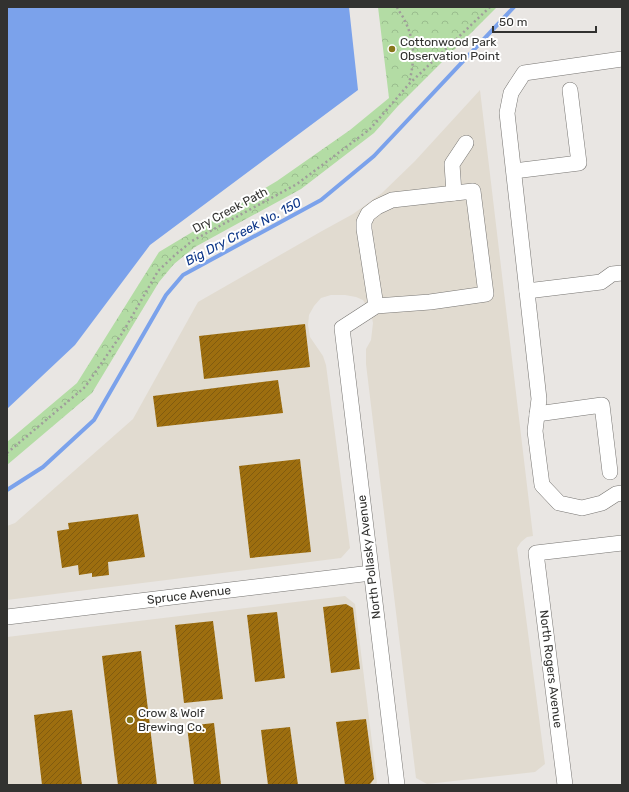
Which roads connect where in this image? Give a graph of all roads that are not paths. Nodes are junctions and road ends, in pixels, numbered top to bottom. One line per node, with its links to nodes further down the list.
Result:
1 (622, 59): 4 (street)
2 (570, 90): 4 (street)
3 (466, 143): 5 (street)
4 (514, 171): 7 (street)
5 (454, 193): 8 (street); 8 (street)
6 (622, 273): 7 (street)
7 (527, 291): 9 (street)
8 (376, 306): 13 (street, North Pollasky Avenue)
9 (537, 414): 10 (street); 11 (street)
10 (610, 472)
11 (622, 493)
12 (622, 542): 16 (street, North Rogers Avenue)
13 (371, 573): 14 (street, Spruce Avenue); 15 (street, North Pollasky Avenue)
14 (7, 617)
15 (397, 785)
16 (565, 785)

